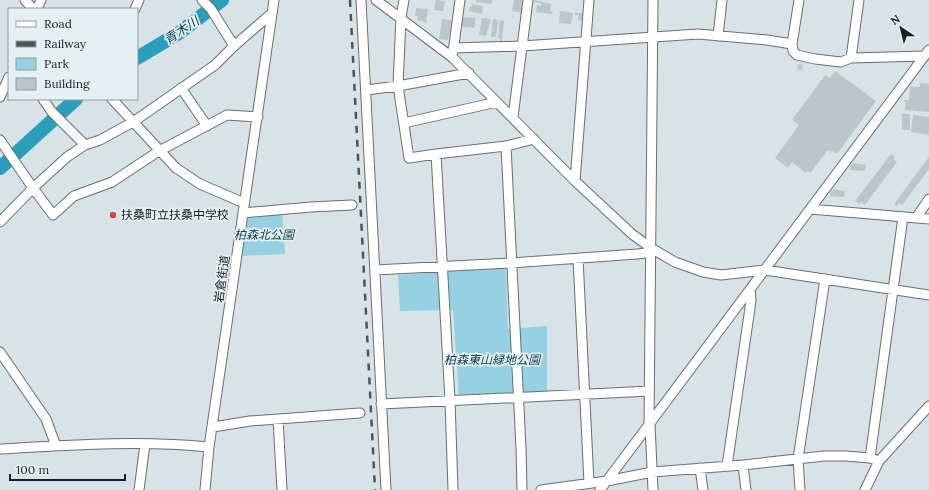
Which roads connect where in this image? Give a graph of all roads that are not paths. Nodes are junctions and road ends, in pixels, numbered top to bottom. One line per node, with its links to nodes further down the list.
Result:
1 (25, 0): 14 (street)
2 (202, 0): 21 (street)
3 (274, 0): 15 (street, 岩倉街道)
4 (361, 0): 31 (street)
5 (376, 0): 16 (street)
6 (404, 0): 16 (street)
7 (460, 0): 23 (street)
8 (528, 0): 22 (street)
9 (589, 0): 19 (street)
10 (653, 0): 18 (street)
11 (722, 0): 17 (street)
12 (799, 0): 20 (street)
13 (858, 0): 26 (street)
14 (32, 8)
15 (272, 13): 21 (street); 36 (street, 岩倉街道)
16 (401, 18): 25 (street); 29 (street)
17 (718, 36): 18 (street); 20 (street)
18 (652, 37): 19 (street); 58 (street)
19 (586, 42): 22 (street); 47 (street)
20 (792, 44): 26 (street)
21 (234, 46): 30 (street)
22 (522, 46): 23 (street); 37 (street)
23 (453, 48): 25 (street)
24 (927, 53): 26 (street); 52 (street)
25 (453, 58): 27 (street)
26 (851, 58)
27 (469, 73): 29 (street); 35 (street)
28 (8, 79): 32 (street)
29 (398, 86): 31 (street); 39 (street)
30 (181, 88): 38 (street); 40 (street)
31 (366, 90): 62 (street)
32 (0, 97)
33 (43, 100): 43 (street)
34 (113, 100): 38 (street)
35 (497, 102): 37 (street); 39 (street)
36 (258, 117): 40 (street); 50 (street, 岩倉街道)
37 (513, 117): 41 (street)
38 (133, 122): 43 (street); 45 (street)
39 (404, 123): 46 (street)
40 (207, 126): 45 (street)
41 (534, 139): 44 (street); 47 (street)
42 (0, 140): 48 (street)
43 (84, 145): 48 (street)
44 (506, 146): 46 (street); 60 (street)
45 (159, 151): 48 (street); 50 (street)
46 (436, 154): 61 (street)
47 (576, 181): 58 (street)
48 (33, 188): 57 (street)
49 (929, 199): 55 (street)
50 (244, 202): 53 (street, 岩倉街道)
51 (352, 205): 53 (street)
52 (810, 209): 54 (street); 63 (street)
53 (243, 213): 78 (street, 岩倉街道)
54 (903, 217): 55 (street); 66 (street)
55 (916, 218): 56 (street)
56 (929, 219)
57 (0, 222)
58 (651, 248): 59 (street); 63 (street); 69 (street)
59 (578, 258): 60 (street); 70 (street)
60 (511, 263): 61 (street); 71 (street)
61 (442, 266): 62 (street); 72 (street)
62 (375, 270): 73 (street)
63 (765, 270): 64 (street); 65 (street)
64 (825, 279): 66 (street); 83 (street)
65 (750, 289): 77 (street); 86 (street)
66 (893, 290): 67 (street); 84 (street)
67 (929, 295)
68 (0, 352): 80 (street)
69 (650, 391): 70 (street); 77 (street)
70 (584, 395): 71 (street); 90 (street)
71 (518, 399): 72 (street); 96 (street)
72 (450, 400): 73 (street); 95 (street)
73 (381, 404): 94 (street)
74 (929, 406): 84 (street)
75 (360, 413): 76 (street)
76 (278, 419): 78 (street); 93 (street)
77 (649, 424): 88 (street); 89 (street)
78 (213, 427): 81 (street, 岩倉街道)
79 (145, 444): 80 (street); 81 (street); 91 (street)
80 (56, 446): 82 (street)
81 (209, 447): 92 (street, 岩倉街道)
82 (0, 449)
83 (798, 459): 84 (street); 85 (street); 102 (street)
84 (874, 459): 103 (street)
85 (743, 465): 86 (street); 101 (street)
86 (727, 466): 87 (street)
87 (700, 468): 88 (street); 100 (street)
88 (652, 472): 89 (street); 99 (street)
89 (607, 480): 90 (street); 98 (street)
90 (589, 483): 97 (street)
91 (139, 490)
92 (205, 490)
93 (282, 490)
94 (386, 490)
95 (454, 490)
96 (522, 490)
97 (541, 490)
98 (600, 490)
99 (653, 490)
100 (702, 490)
101 (746, 490)
102 (800, 490)
103 (865, 490)

